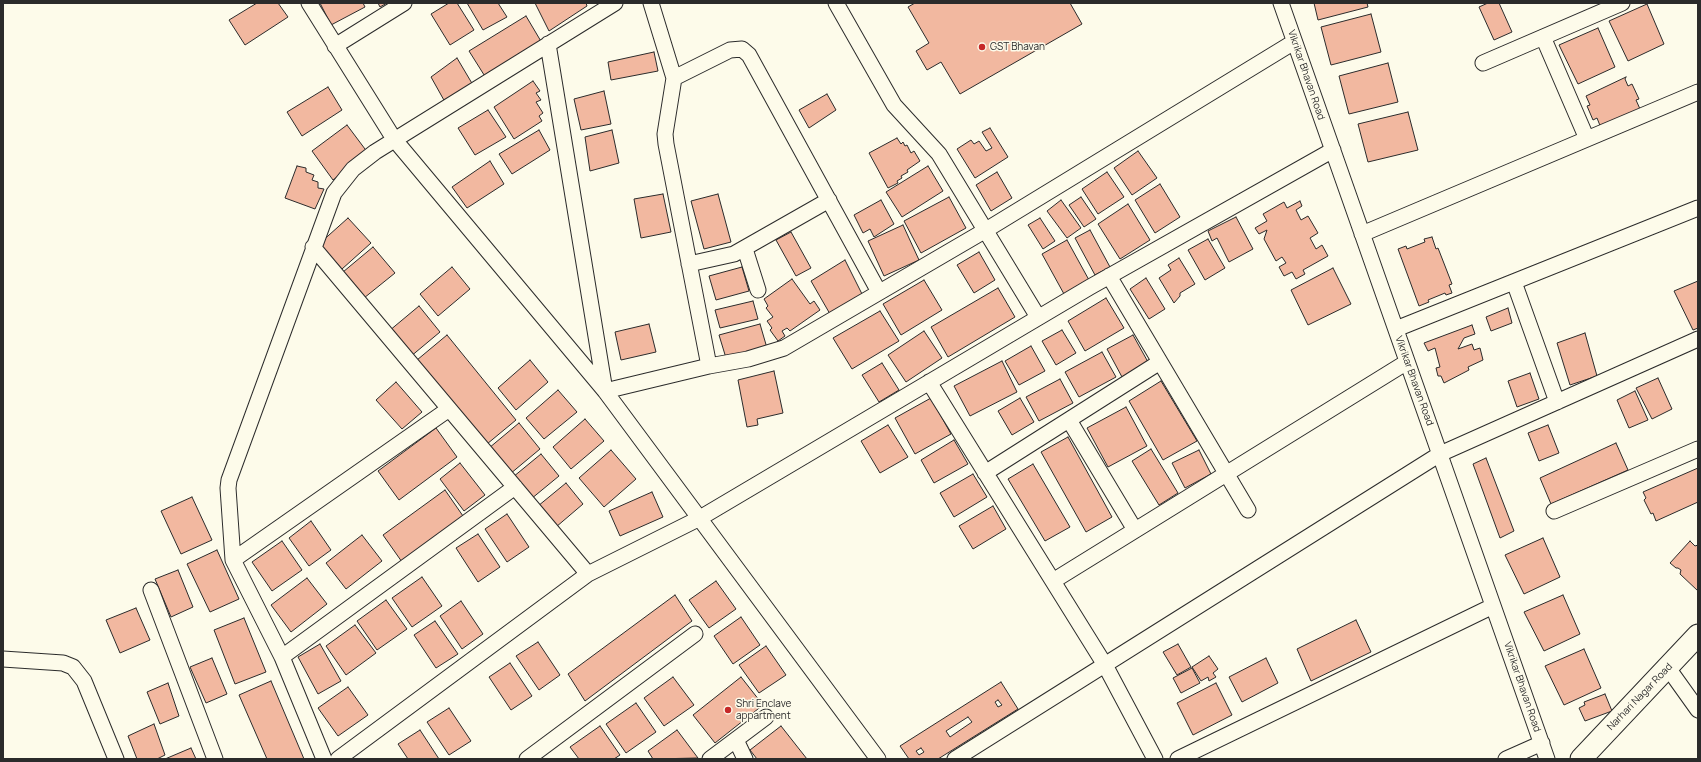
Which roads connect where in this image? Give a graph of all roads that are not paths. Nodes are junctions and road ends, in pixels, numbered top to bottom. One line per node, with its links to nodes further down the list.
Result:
1 (309, 3): 11 (street)
2 (404, 3): 11 (street)
3 (615, 3): 10 (street)
4 (650, 3): 13 (street)
5 (836, 3): 20 (street)
6 (1281, 3): 9 (street, Vikrikar Bhavan Road)
7 (1622, 3): 8 (street)
8 (1543, 37): 12 (street); 16 (street)
9 (1294, 42): 17 (street, Vikrikar Bhavan Road); 20 (street)
10 (548, 44): 15 (street); 36 (street)
11 (335, 46): 15 (street)
12 (1483, 63)
13 (674, 78): 18 (street); 24 (street)
14 (1698, 92): 16 (street)
15 (394, 139): 22 (street); 36 (street)
16 (1587, 139): 21 (street)
17 (1333, 150): 21 (street, Vikrikar Bhavan Road); 25 (street)
18 (829, 200): 23 (street); 28 (street)
19 (1698, 208): 26 (street)
20 (986, 230): 28 (street); 29 (street)
21 (1362, 234): 30 (street, Vikrikar Bhavan Road)
22 (313, 247): 38 (street); 49 (street)
23 (745, 249): 24 (street); 27 (street)
24 (689, 264): 34 (street)
25 (1109, 276): 29 (street); 32 (street)
26 (1514, 282): 30 (street); 37 (street)
27 (758, 290)
28 (879, 292): 34 (street)
29 (1038, 317): 35 (street)
30 (1396, 329): 33 (street, Vikrikar Bhavan Road)
31 (1698, 339): 37 (street)
32 (1160, 362): 39 (street); 43 (street)
33 (1408, 362): 41 (street, Vikrikar Bhavan Road); 43 (street)
34 (709, 366): 36 (street)
35 (929, 382): 42 (street); 47 (street)
36 (605, 391): 47 (street)
37 (1557, 402): 41 (street)
38 (449, 409): 44 (street); 49 (street)
39 (1069, 420): 42 (street); 48 (street)
40 (1698, 449): 46 (street)
41 (1440, 454): 53 (street, Vikrikar Bhavan Road); 58 (street)
42 (985, 473): 51 (street)
43 (1226, 473): 45 (street); 48 (street)
44 (515, 487): 50 (street); 56 (street)
45 (1248, 510)
46 (1554, 511)
47 (700, 518): 50 (street); 71 (street)
48 (1135, 530): 51 (street)
49 (233, 560): 56 (street)
50 (588, 574): 67 (street)
51 (1053, 581): 58 (street)
52 (151, 590): 65 (street)
53 (1493, 606): 63 (street, Vikrikar Bhavan Road); 74 (street)
54 (695, 634): 68 (street)
55 (1698, 635): 59 (street, Narhari Nagar Road)
56 (282, 657): 66 (street)
57 (3, 659): 64 (street)
58 (1105, 665): 72 (street); 73 (street)
59 (1668, 668): 60 (street); 77 (street, Narhari Nagar Road)
60 (1698, 710)
61 (766, 717): 62 (street)
62 (736, 740): 69 (street); 70 (street)
63 (1542, 743): 75 (street); 76 (street, Vikrikar Bhavan Road)
64 (116, 759)
65 (216, 759)
66 (324, 759)
67 (338, 759)
68 (527, 759)
69 (710, 759)
70 (745, 759)
71 (878, 759)
72 (955, 759)
73 (1156, 759)
74 (1178, 759)
75 (1506, 759)
76 (1547, 759)
77 (1581, 759)

